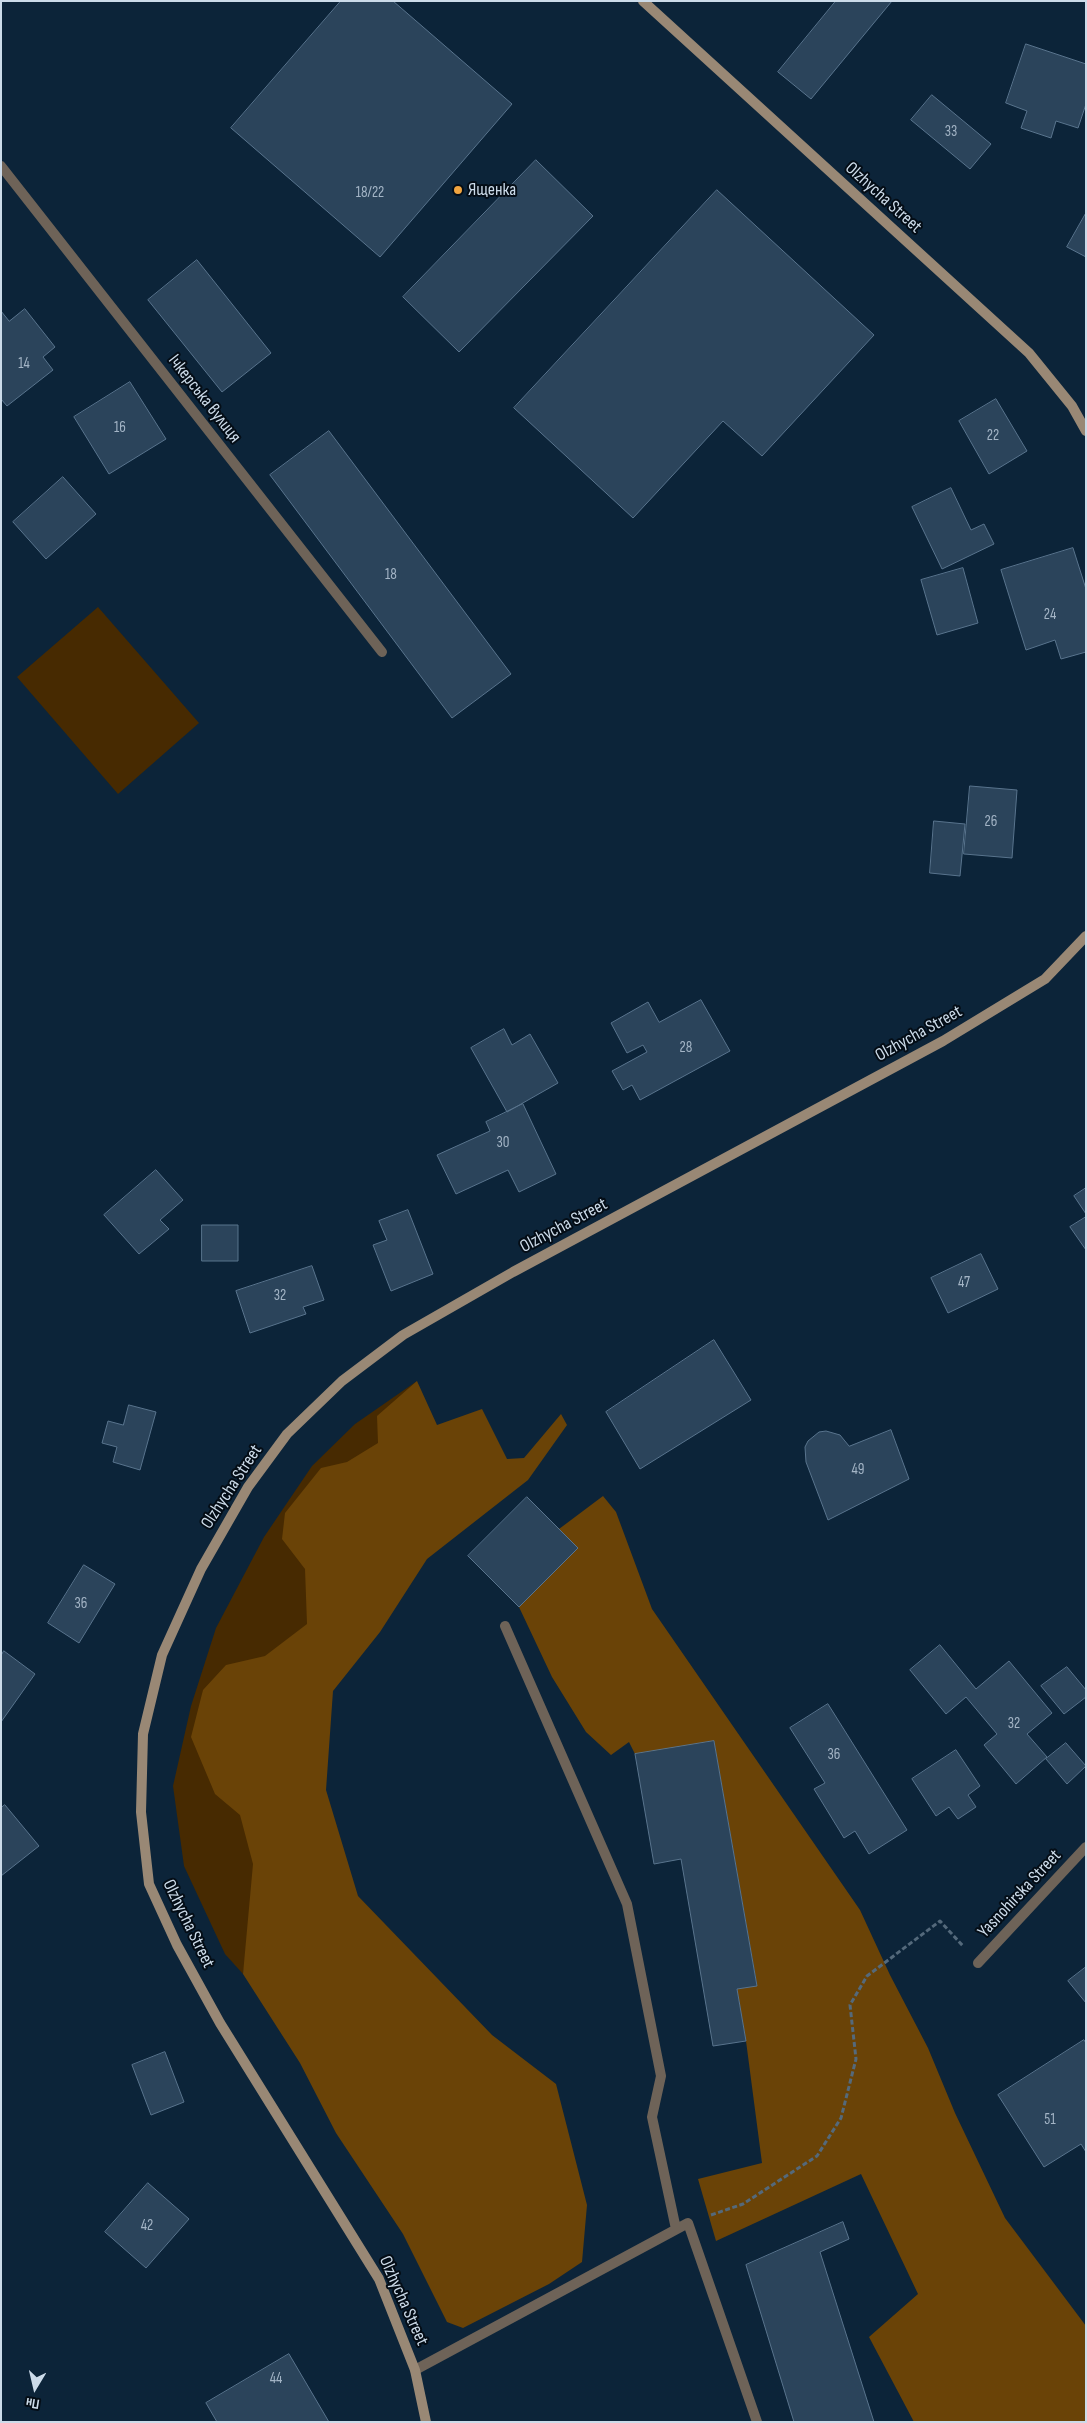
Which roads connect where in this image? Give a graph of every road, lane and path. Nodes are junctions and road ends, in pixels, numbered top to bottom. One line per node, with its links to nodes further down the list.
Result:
1 (643, 1): 3 (main road, Olzhycha Street)
2 (1, 166): 4 (street, Ічкерська вулиця)
3 (1086, 431)
4 (382, 652)
5 (1086, 936): 11 (main road, Olzhycha Street)
6 (505, 1626): 10 (street)
7 (1086, 1847): 8 (street, Yasnohirska Street)
8 (978, 1963): 9 (path)
9 (688, 2222): 10 (street); 13 (street)
10 (676, 2229): 11 (street)
11 (415, 2370): 12 (main road, Olzhycha Street)
12 (426, 2422)
13 (757, 2422)

